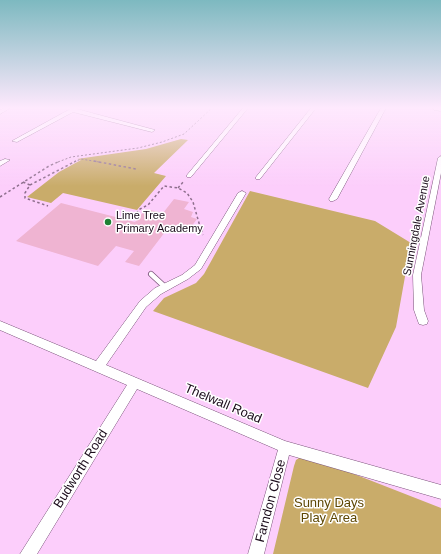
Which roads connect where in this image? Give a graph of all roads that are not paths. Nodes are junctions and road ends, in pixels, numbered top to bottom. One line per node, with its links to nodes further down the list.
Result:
1 (28, 134): 5 (street)
2 (224, 134): 9 (street)
3 (293, 134): 10 (street)
4 (370, 134): 13 (street)
5 (15, 141)
6 (441, 158): 12 (street, Sunningdale Avenue)
7 (6, 160): 8 (street)
8 (0, 164)
9 (189, 176)
10 (258, 178)
11 (242, 193): 15 (street)
12 (437, 196): 16 (street, Sunningdale Avenue)
13 (334, 199)
14 (151, 274): 15 (lane)
15 (165, 287): 18 (street)
16 (423, 321)
17 (0, 325): 18 (street, Thelwall Road)
18 (98, 368): 19 (street, Thelwall Road)
19 (134, 383): 20 (street, Thelwall Road); 22 (street, Budworth Road)
20 (285, 447): 21 (street, Thelwall Road); 23 (street, Farndon Close)
21 (441, 492)
22 (28, 554)
23 (256, 554)

